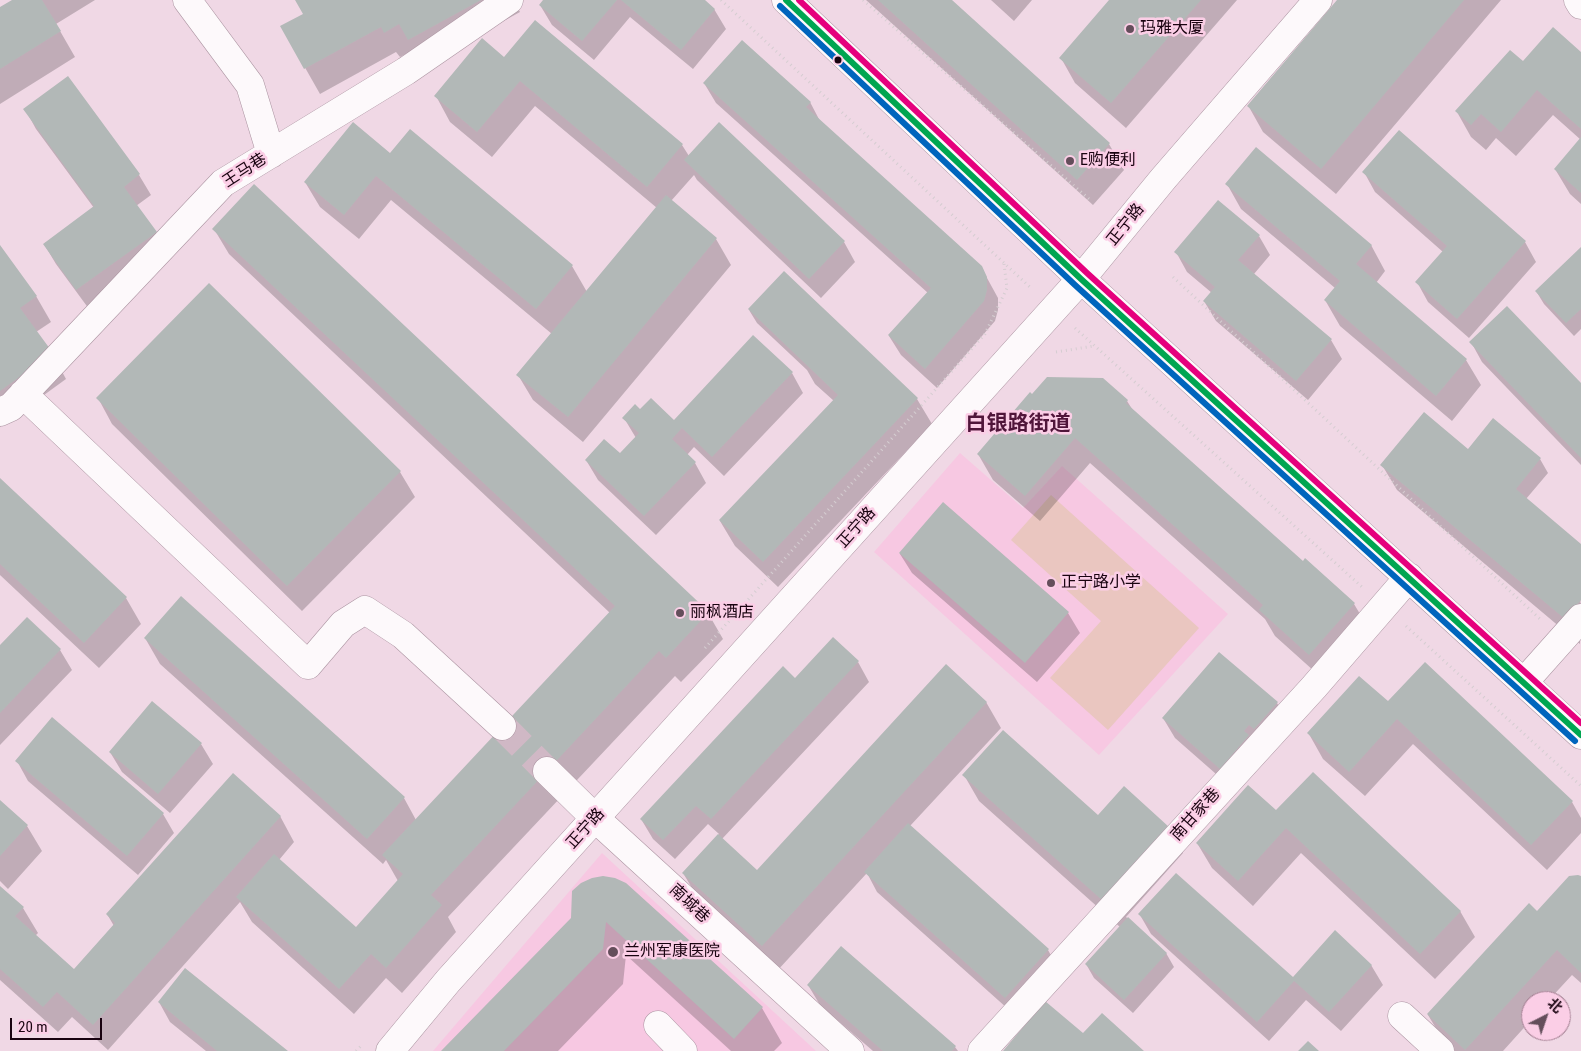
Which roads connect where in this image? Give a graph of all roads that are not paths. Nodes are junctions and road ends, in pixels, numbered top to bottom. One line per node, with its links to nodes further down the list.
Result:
1 (188, 0): 7 (street)
2 (509, 0): 7 (street, 王马巷)
3 (786, 0): 8 (street)
4 (1318, 0): 8 (street, 正宁路)
5 (1578, 0): 6 (street)
6 (1581, 5)
7 (271, 154): 9 (street, 王马巷)
8 (1081, 279): 11 (street); 17 (street, 正宁路)
9 (23, 394): 10 (street, 王马巷); 14 (street)
10 (0, 412)
11 (1409, 577): 13 (street); 23 (street, 南甘家巷)
12 (1581, 618): 13 (street)
13 (1524, 682): 15 (street)
14 (502, 726)
15 (1581, 735)
16 (548, 771): 17 (street, 南城巷)
17 (595, 818): 20 (street, 正宁路); 22 (street, 南城巷)
18 (1402, 1016): 24 (street)
19 (658, 1025): 21 (street)
20 (390, 1051)
21 (684, 1051)
22 (850, 1051)
23 (982, 1051)
24 (1440, 1051)

